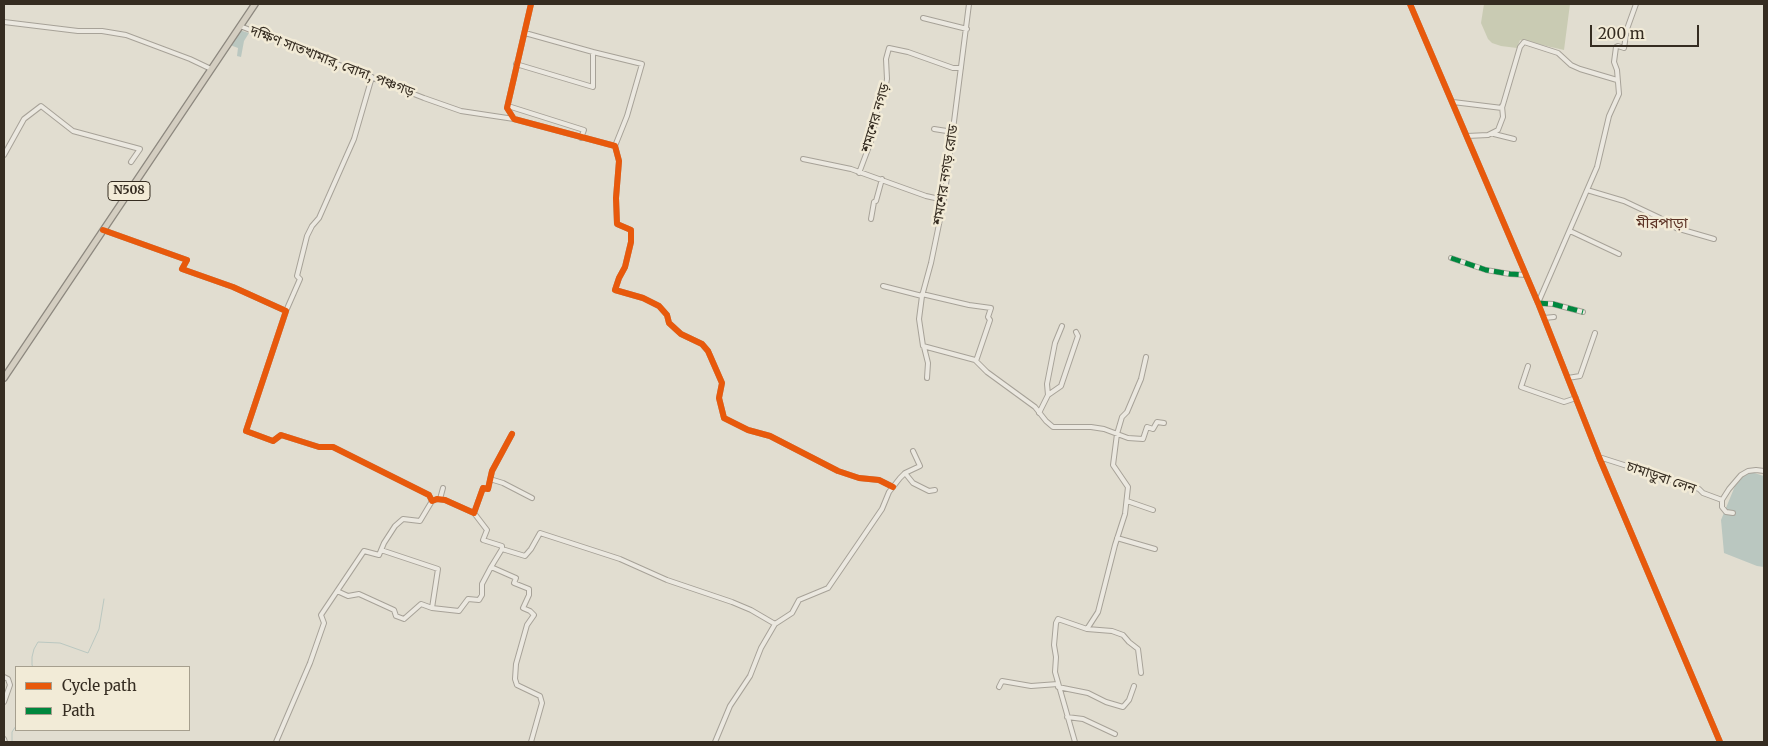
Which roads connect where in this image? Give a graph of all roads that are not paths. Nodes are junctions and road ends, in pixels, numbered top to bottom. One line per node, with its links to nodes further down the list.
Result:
1 (255, 4): 8 (highway, N508)
2 (531, 4): 10 (street)
3 (969, 4): 9 (street, শমশের নগড় রোড)
4 (1410, 4): 17 (street)
5 (1636, 4): 16 (street)
6 (923, 18): 9 (street)
7 (4, 22): 14 (street)
8 (240, 26): 14 (highway, N508); 15 (street, দক্ষিণ সাতখামার, বোদা, পঞ্চগড়)
9 (966, 29): 13 (street, শমশের নগড় রোড)
10 (524, 33): 11 (street); 12 (street)
11 (593, 52): 12 (street); 27 (street)
12 (516, 64): 18 (street)
13 (961, 68): 22 (street, শমশের নগড় রোড); 31 (street, শমশের নগড়)
14 (211, 69): 36 (highway, N508)
15 (372, 77): 20 (street, দক্ষিণ সাতখামার, বোদা, পঞ্চগড়); 45 (street)
16 (1617, 80): 19 (street); 33 (street)
17 (1452, 102): 19 (street); 24 (street)
18 (508, 106): 20 (street); 25 (street)
19 (1502, 106): 23 (street)
20 (514, 119): 25 (street)
21 (934, 129): 22 (street)
22 (953, 132): 34 (street, শমশের নগড় রোড)
23 (1494, 134): 24 (street); 26 (street)
24 (1467, 136): 41 (street)
25 (581, 138): 27 (street)
26 (1514, 139)
27 (615, 146): 70 (street)
28 (4, 155): 30 (street)
29 (803, 159): 31 (street)
30 (132, 162)
31 (859, 173): 32 (street)
32 (882, 179): 34 (street); 35 (street)
33 (1587, 190): 37 (street); 38 (street)
34 (944, 200): 43 (street, শমশের নগড় রোড)
35 (871, 219)
36 (103, 230): 45 (street); 56 (highway, N508)
37 (1570, 231): 39 (street); 44 (street)
38 (1714, 239)
39 (1619, 254)
40 (1451, 258): 41 (street)
41 (1526, 275): 44 (street)
42 (883, 286): 43 (street)
43 (922, 295): 52 (street, শমশের নগড় রোড); 54 (street)
44 (1538, 303): 46 (street); 48 (street)
45 (286, 311): 76 (street)
46 (1583, 312)
47 (1554, 317): 48 (street)
48 (1544, 318): 58 (street)
49 (1062, 326): 59 (street)
50 (1076, 332): 59 (street)
51 (1595, 333): 58 (street)
52 (923, 346): 54 (street); 57 (street, শমশের নগড় রোড)
53 (1146, 357): 64 (street)
54 (976, 361): 61 (street)
55 (1528, 366): 60 (street)
56 (4, 378)
57 (927, 378)
58 (1568, 378): 60 (street)
59 (1048, 395): 61 (street)
60 (1576, 398): 66 (street)
61 (1039, 413): 64 (street)
62 (1164, 423): 64 (street)
63 (512, 434): 69 (street)
64 (1117, 434): 77 (street)
65 (913, 451): 68 (street)
66 (1599, 457): 75 (street, চামাডুবা লেন); 104 (street)
67 (1764, 471): 75 (street)
68 (905, 473): 70 (street); 72 (street)
69 (490, 479): 73 (street); 79 (street)
70 (893, 486): 88 (street)
71 (443, 488): 74 (street)
72 (935, 490)
73 (532, 498)
74 (440, 499): 76 (street); 79 (street)
75 (1722, 500): 80 (street, চামাডুবা লেন)
76 (432, 501): 84 (street)
77 (1126, 501): 78 (street); 81 (street)
78 (1153, 510)
79 (474, 513): 82 (street)
80 (1733, 513)
81 (1118, 538): 83 (street); 89 (street)
82 (502, 549): 85 (street); 88 (street)
83 (1155, 549)
84 (381, 550): 86 (street); 87 (street)
85 (491, 568): 87 (street); 101 (street)
86 (337, 592): 87 (street); 100 (street)
87 (432, 608)
88 (775, 624): 102 (street)
89 (1087, 628): 90 (street); 92 (street)
90 (1141, 672)
91 (4, 677): 95 (street)
92 (1058, 686): 93 (street); 94 (street); 96 (street)
93 (1134, 686)
94 (999, 687)
95 (4, 702)
96 (1067, 717): 97 (street); 103 (street)
97 (1115, 734)
98 (4, 739): 99 (street)
99 (5, 742)
100 (276, 742)
101 (531, 742)
102 (715, 742)
103 (1075, 742)
104 (1720, 742)

